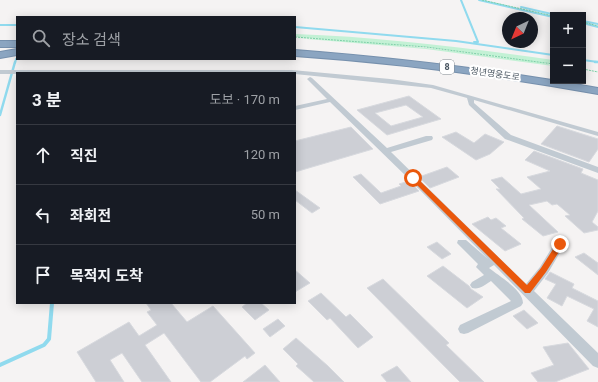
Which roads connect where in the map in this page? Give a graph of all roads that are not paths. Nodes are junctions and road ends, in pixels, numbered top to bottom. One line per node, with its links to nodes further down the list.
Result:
1 (0, 44): 2 (highway)
2 (16, 44)
3 (296, 46): 12 (highway, 청년영웅도로 / 8)
4 (0, 49): 5 (highway)
5 (16, 50)
6 (16, 50): 8 (highway)
7 (296, 53): 16 (highway, 청년영웅도로 / 8)
8 (0, 55)
9 (0, 72): 10 (street)
10 (16, 72)
11 (296, 73): 17 (street)
12 (550, 74)
13 (310, 79): 18 (street)
14 (586, 80): 15 (highway)
15 (598, 82)
16 (598, 91)
17 (470, 98): 20 (street); 23 (street)
18 (332, 100): 19 (street); 22 (street)
19 (296, 108)
20 (598, 134)
21 (429, 138): 22 (street)
22 (386, 151): 26 (street)
23 (598, 170)
24 (462, 243): 26 (street)
25 (560, 244): 29 (street)
26 (491, 262): 27 (street); 29 (street)
27 (491, 276): 28 (street); 30 (street)
28 (476, 285)
29 (527, 291): 31 (street)
30 (464, 329)
31 (598, 362)

